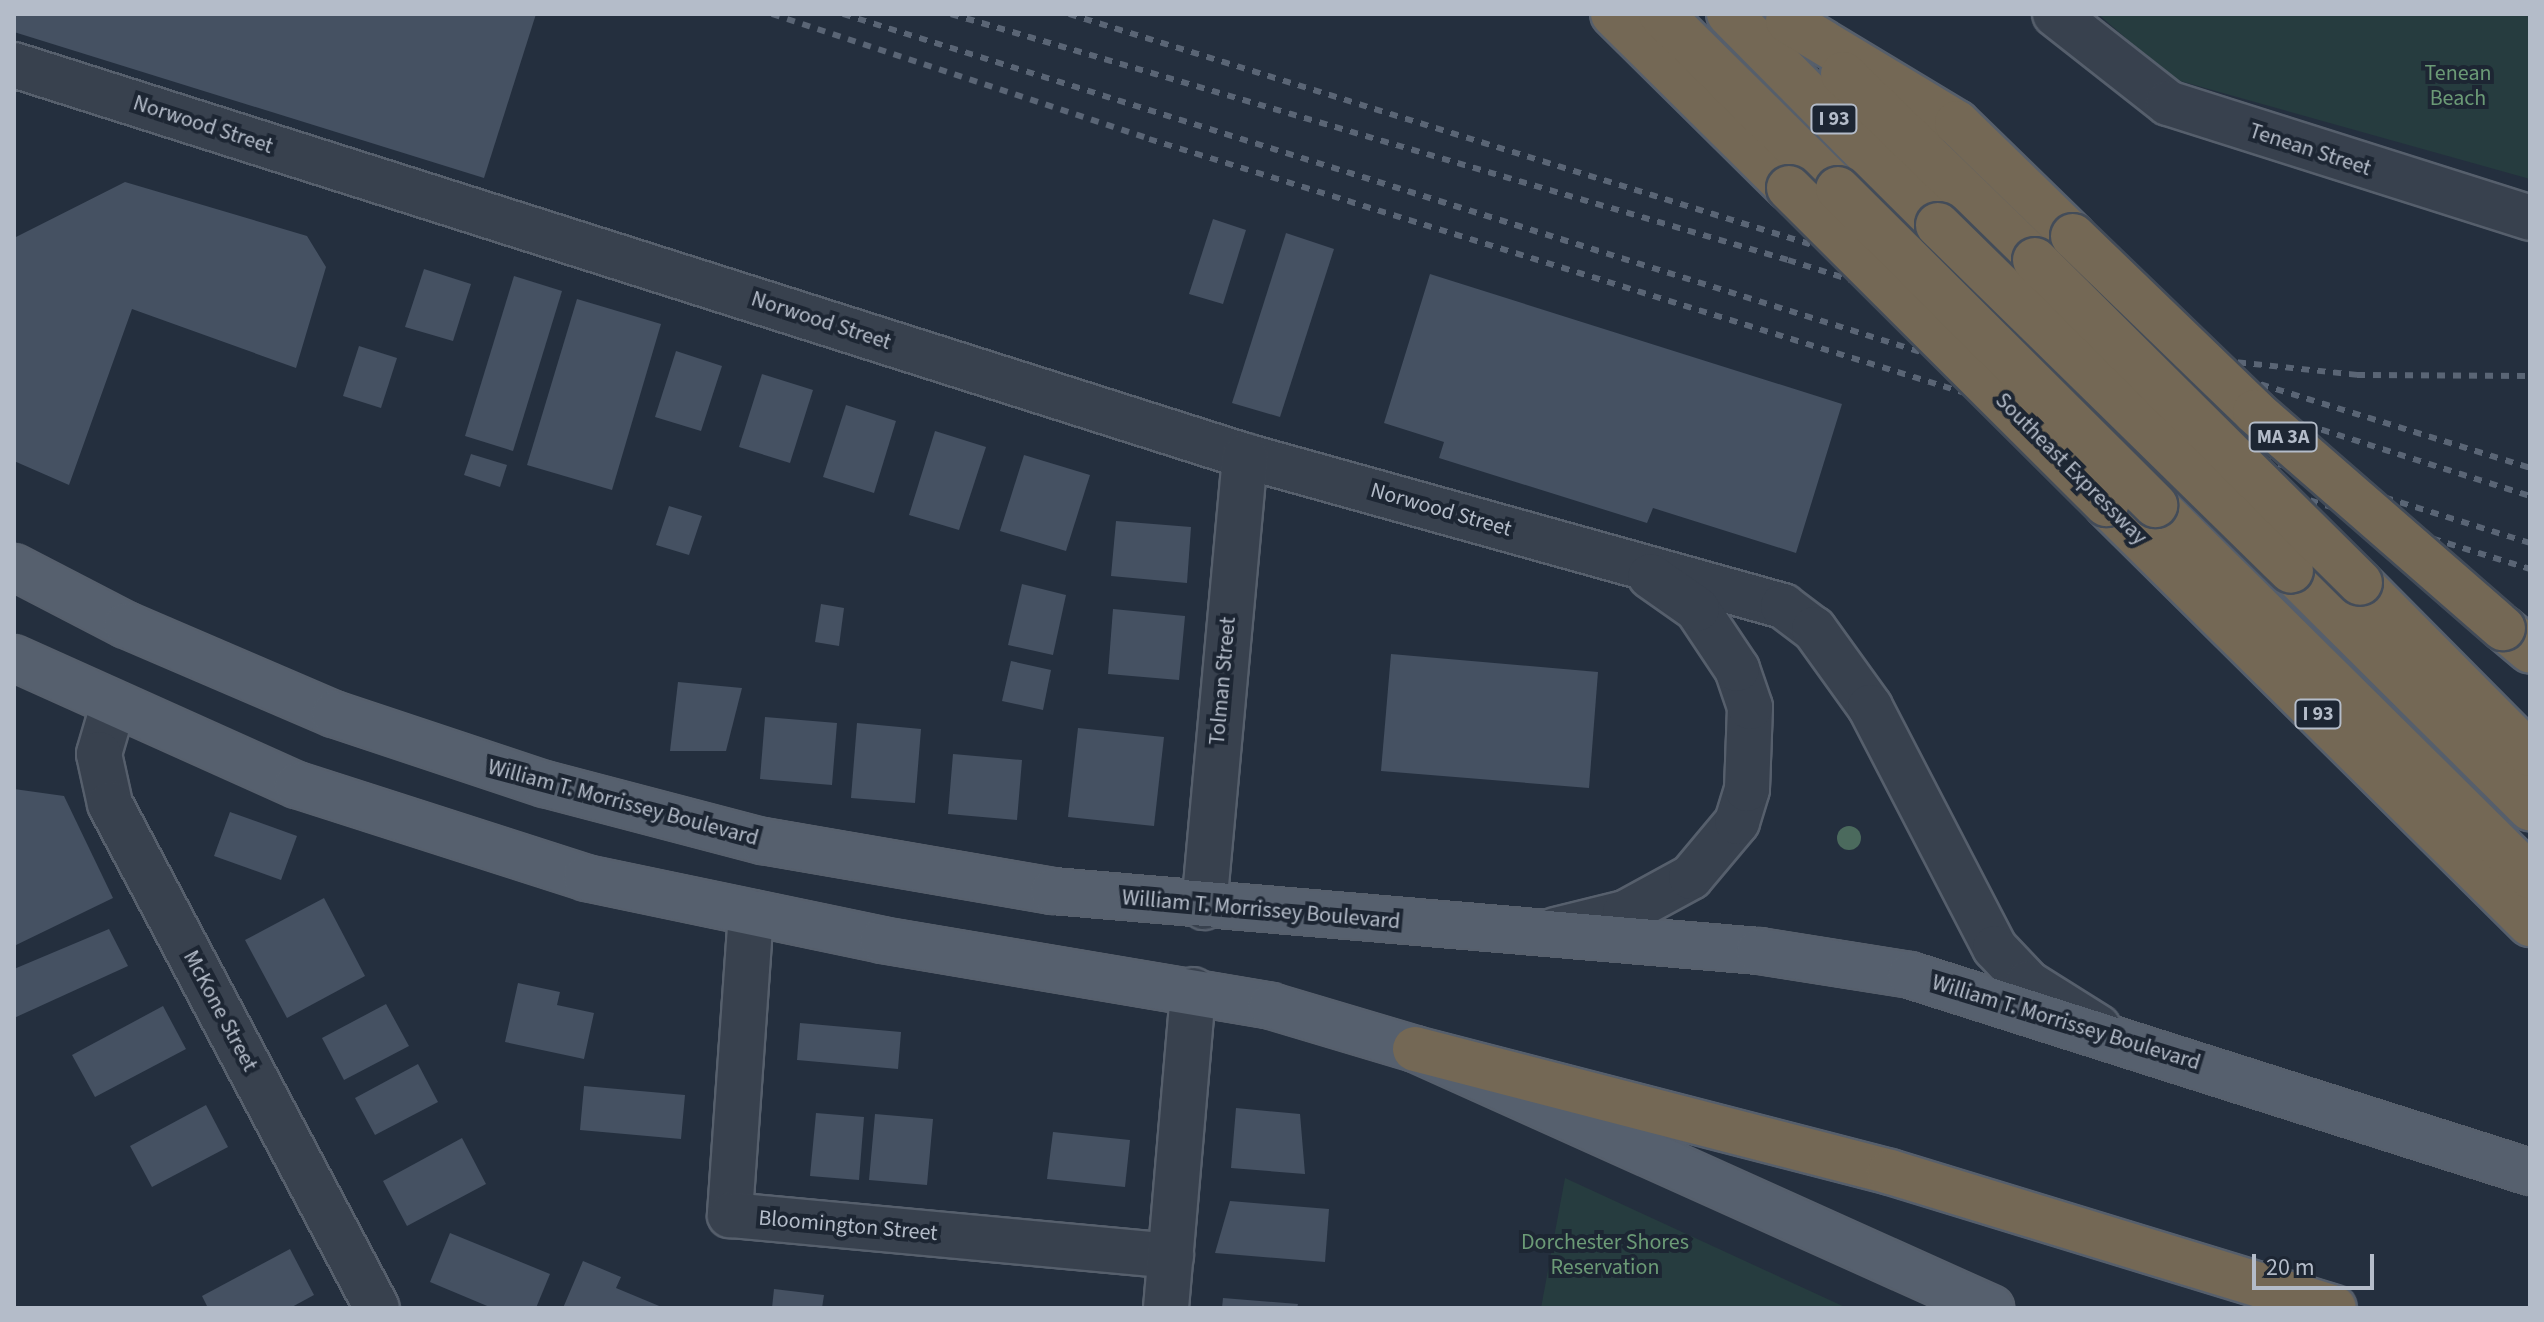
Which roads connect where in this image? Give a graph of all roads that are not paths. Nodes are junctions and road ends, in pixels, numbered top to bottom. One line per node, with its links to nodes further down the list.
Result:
1 (1613, 14): 19 (highway, Southeast Expressway / I 93, bridge)
2 (1661, 14): 16 (highway, I 93, bridge)
3 (1729, 14): 15 (highway, I 93, bridge)
4 (2055, 14): 7 (street, Tenean Street)
5 (1784, 17): 11 (highway, MA 3A, bridge); 14 (highway, I 93, bridge)
6 (14, 65): 8 (street, Norwood Street)
7 (2530, 218)
8 (1245, 456): 9 (street, Norwood Street); 17 (street, Tolman Street)
9 (1632, 563): 20 (street, Norwood Street); 22 (street, Norwood Street)
10 (14, 567): 17 (main road, William T. Morrissey Boulevard)
11 (2516, 640)
12 (14, 658): 13 (main road)
13 (113, 706): 18 (main road); 26 (street, McKone Street)
14 (2530, 754)
15 (2530, 808)
16 (2530, 876)
17 (1204, 907): 20 (main road, William T. Morrissey Boulevard)
18 (751, 913): 21 (main road); 25 (street, Bloomington Street)
19 (2530, 924)
20 (1540, 933): 22 (main road, William T. Morrissey Boulevard)
21 (1193, 990): 23 (main road); 25 (street)
22 (2110, 1035): 24 (main road, William T. Morrissey Boulevard)
23 (1415, 1049): 28 (main road); 29 (highway)
24 (2530, 1172)
25 (1171, 1256): 27 (street)
26 (377, 1308)
27 (1166, 1308)
28 (1991, 1308)
29 (2334, 1308)

